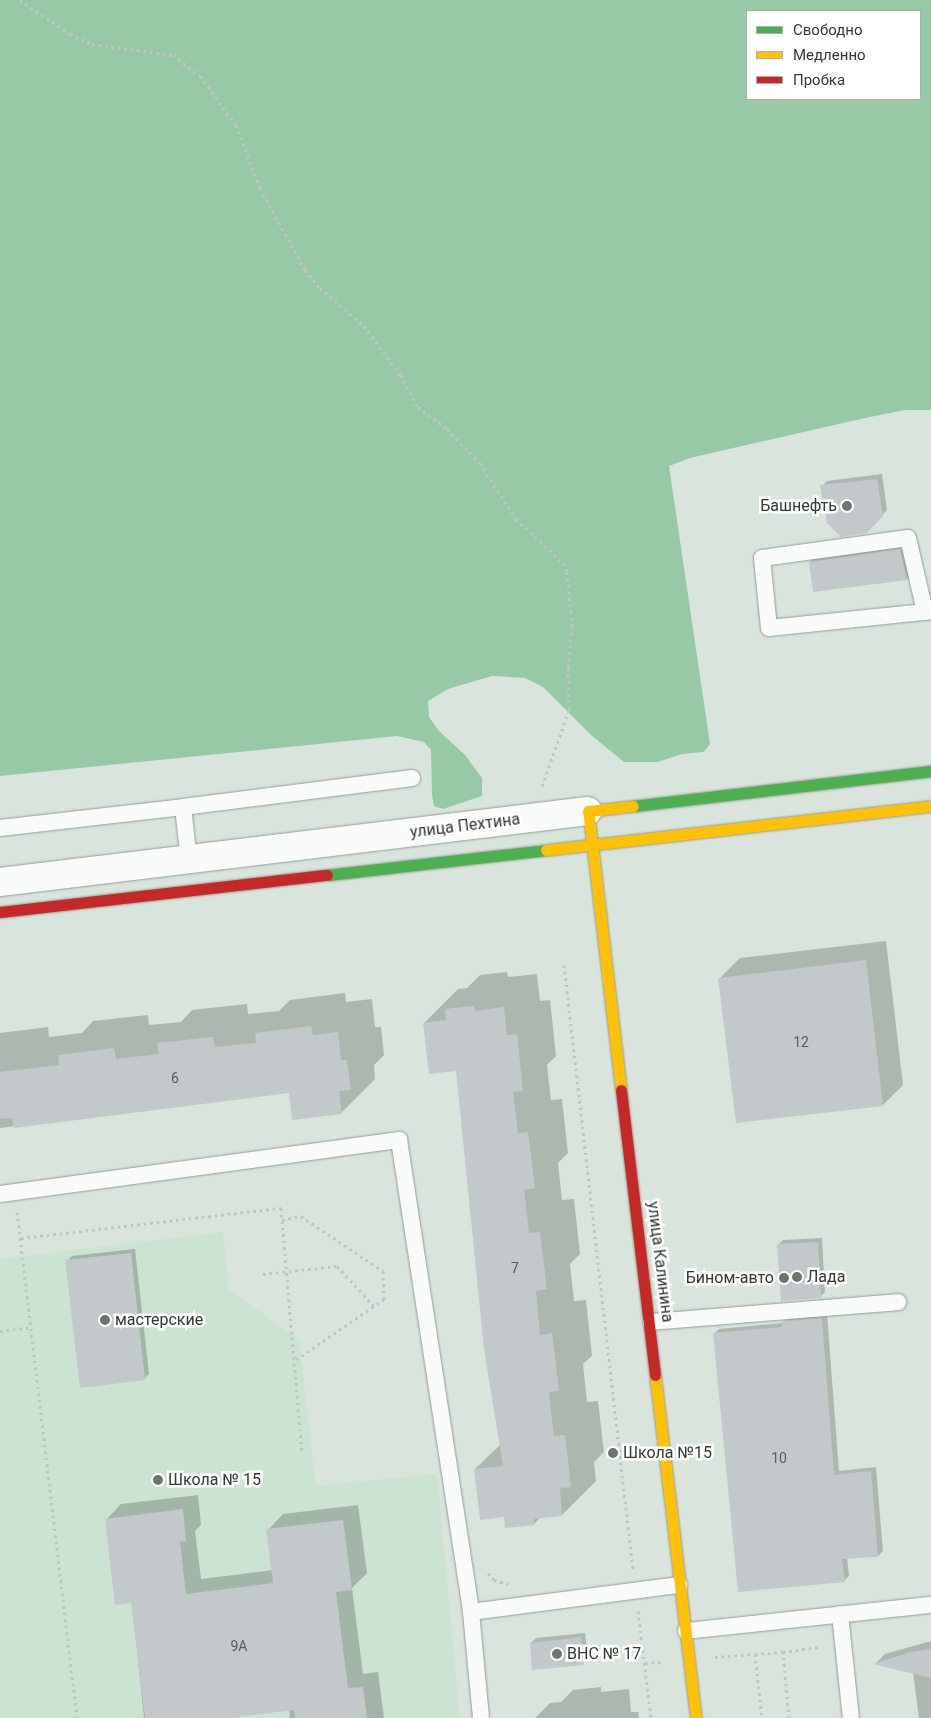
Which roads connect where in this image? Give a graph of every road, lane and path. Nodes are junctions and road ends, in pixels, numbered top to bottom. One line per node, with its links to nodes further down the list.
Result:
1 (20, 0): 8 (path)
2 (928, 612): 2 (lane)
3 (931, 771): 7 (street, улица Пехтина)
4 (412, 778): 6 (lane)
5 (931, 806): 10 (street, улица Пехтина)
6 (182, 807): 9 (lane); 11 (lane)
7 (588, 811): 8 (street, улица Пехтина); 10 (street, улица Калинина)
8 (537, 817): 11 (street, улица Пехтина)
9 (0, 828)
10 (591, 847): 13 (street, улица Пехтина); 22 (street, улица Калинина)
11 (189, 861): 12 (street, улица Пехтина)
12 (0, 882)
13 (0, 912)
14 (564, 965): 28 (path)
15 (7, 1193): 17 (path); 34 (lane)
16 (282, 1220): 17 (path); 18 (path); 21 (path)
17 (22, 1238): 23 (path)
18 (286, 1270): 19 (path); 21 (path); 25 (path)
19 (263, 1274)
20 (898, 1302): 22 (lane)
21 (374, 1306): 25 (path)
22 (651, 1322): 31 (street, улица Калинина)
23 (31, 1327): 24 (path); 44 (path)
24 (0, 1331)
25 (294, 1361): 26 (path)
26 (302, 1452)
27 (485, 1566): 30 (path)
28 (633, 1569): 29 (path); 32 (path)
29 (624, 1570)
30 (516, 1584)
31 (679, 1585): 32 (lane); 38 (street, улица Калинина)
32 (635, 1590): 34 (lane); 35 (path)
33 (931, 1605): 37 (lane)
34 (472, 1612): 45 (lane)
35 (638, 1612): 36 (path); 43 (path)
36 (630, 1613)
37 (840, 1614): 38 (lane); 50 (lane)
38 (686, 1631): 42 (street, улица Калинина)
39 (819, 1647): 40 (path)
40 (783, 1652): 41 (path); 49 (path)
41 (755, 1654): 42 (path); 48 (path)
42 (689, 1659): 43 (path); 47 (street, улица Калинина)
43 (645, 1663): 46 (path)
44 (77, 1718)
45 (481, 1718)
46 (651, 1718)
47 (696, 1718)
48 (762, 1718)
49 (789, 1718)
50 (851, 1718)

